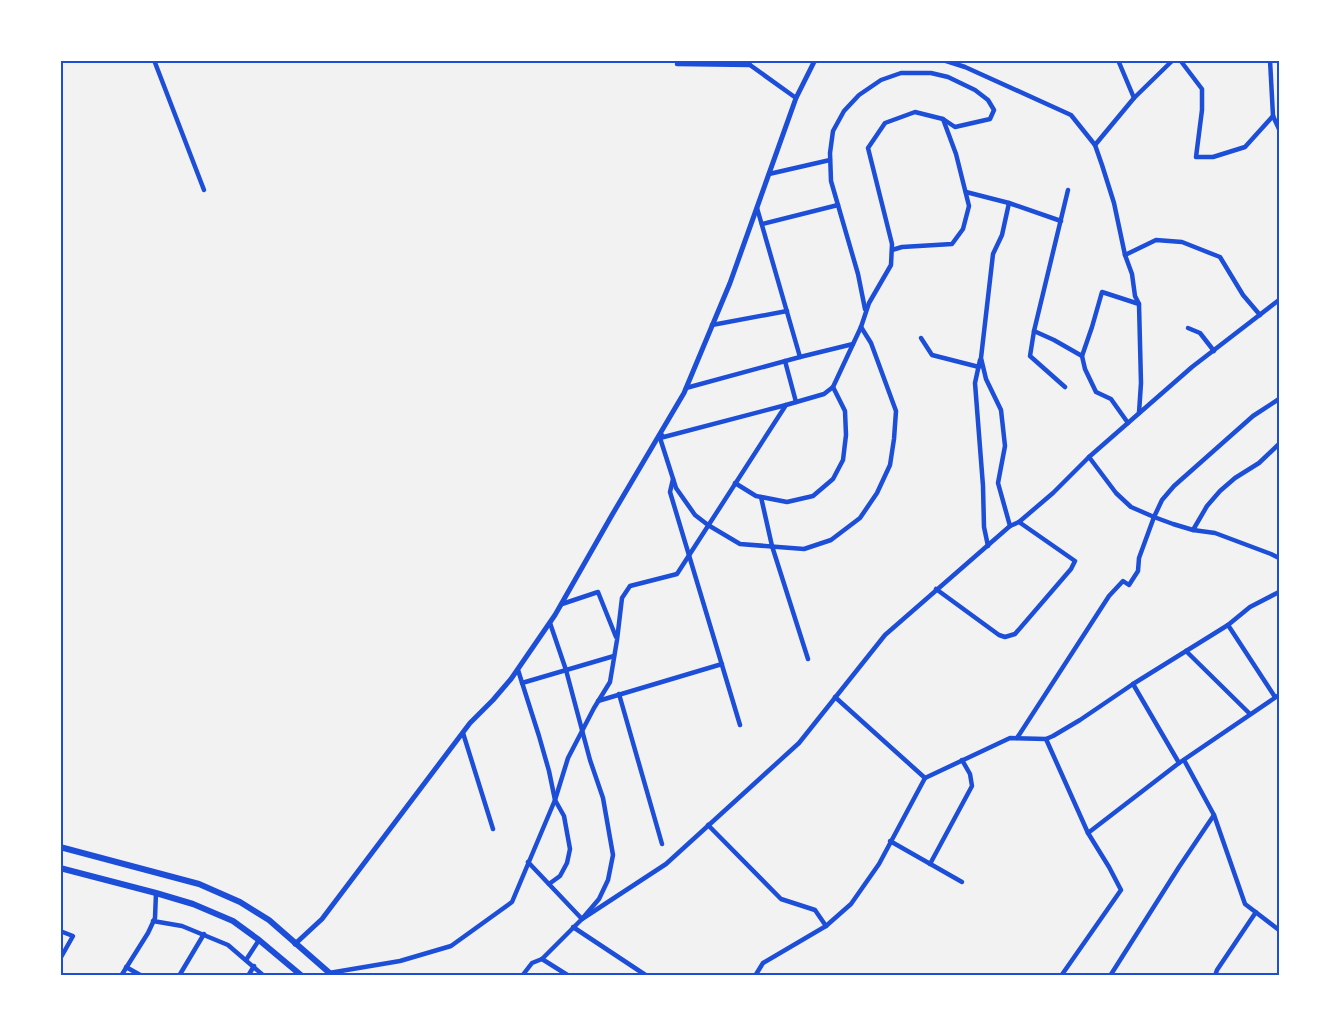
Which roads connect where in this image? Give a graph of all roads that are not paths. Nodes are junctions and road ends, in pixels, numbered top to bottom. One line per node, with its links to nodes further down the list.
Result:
1 (154, 60): 21 (street)
2 (743, 60): 10 (street)
3 (815, 60): 13 (street)
4 (943, 60): 18 (street)
5 (1118, 60): 14 (street)
6 (1173, 60): 14 (street)
7 (1180, 60): 15 (street)
8 (1270, 60): 11 (street)
9 (677, 64): 10 (street)
10 (750, 65): 13 (street)
11 (1271, 68): 12 (street); 15 (street)
12 (1279, 72)
13 (796, 98): 20 (street)
14 (1134, 98): 18 (street)
15 (1273, 116): 17 (street)
16 (944, 119): 19 (street); 23 (street); 29 (street)
17 (1279, 129)
18 (1095, 145): 30 (street)
19 (830, 160): 20 (street); 25 (street)
20 (769, 174): 26 (street)
21 (204, 190)
22 (1068, 190): 27 (street)
23 (966, 192): 24 (street); 29 (street)
24 (1009, 203): 27 (street); 45 (street)
25 (838, 205): 28 (street); 34 (street)
26 (757, 208): 28 (street); 36 (street)
27 (1061, 221): 39 (street)
28 (762, 224): 33 (street)
29 (892, 250): 34 (street)
30 (1125, 255): 32 (street); 35 (street)
31 (1279, 300): 35 (street)
32 (1139, 304): 43 (street); 55 (street)
33 (787, 311): 36 (street); 44 (street)
34 (866, 312): 37 (street)
35 (1260, 315): 42 (street)
36 (712, 325): 50 (street)
37 (861, 327): 41 (street); 68 (street)
38 (1188, 328): 42 (street)
39 (1034, 331): 43 (street); 49 (street)
40 (921, 338): 47 (street)
41 (853, 344): 44 (street); 48 (street)
42 (1214, 351): 55 (street)
43 (1082, 356): 56 (street)
44 (800, 357): 46 (street)
45 (981, 358): 47 (street); 66 (street)
46 (785, 361): 50 (street); 52 (street)
47 (979, 367): 69 (street)
48 (833, 387): 52 (street); 62 (street)
49 (1065, 387)
50 (685, 390): 57 (street); 74 (street)
51 (1276, 401): 54 (street); 63 (street)
52 (796, 402): 53 (street)
53 (786, 405): 57 (street); 61 (street)
54 (1279, 407)
55 (1139, 413): 56 (street)
56 (1128, 423): 59 (street)
57 (660, 438): 60 (street)
58 (1279, 444): 67 (street)
59 (1089, 457): 63 (street); 64 (street)
60 (673, 479): 65 (street); 70 (street)
61 (735, 483): 62 (street); 65 (street)
62 (761, 497): 68 (street)
63 (1154, 517): 67 (street); 94 (street)
64 (1019, 522): 66 (street); 72 (street)
65 (708, 525): 68 (street); 70 (street)
66 (1010, 526): 69 (street)
67 (1193, 530): 71 (street)
68 (772, 546): 80 (street)
69 (988, 546): 72 (street)
70 (689, 555): 77 (street); 81 (street)
71 (1279, 558)
72 (936, 589): 88 (street)
73 (1279, 592): 76 (street)
74 (562, 604): 75 (street); 77 (street)
75 (550, 623): 82 (street); 83 (street)
76 (1228, 624): 78 (street); 87 (street)
77 (617, 640): 79 (street)
78 (1186, 651): 85 (street); 90 (street)
79 (614, 656): 83 (street); 89 (street)
80 (808, 659)
81 (722, 664): 86 (street); 91 (street)
82 (518, 670): 84 (street); 93 (street)
83 (566, 670): 84 (street); 92 (street)
84 (522, 683): 99 (street)
85 (1133, 684): 95 (street); 97 (street)
86 (619, 694): 89 (street); 105 (street)
87 (1277, 696): 90 (street)
88 (836, 697): 98 (street); 101 (street)
89 (598, 701): 92 (street)
90 (1250, 714): 97 (street)
91 (740, 725)
92 (583, 730): 99 (street); 114 (street)
93 (463, 733): 102 (street); 122 (street)
94 (1017, 738): 95 (street); 96 (street)
95 (1046, 739): 103 (street)
96 (962, 760): 98 (street); 108 (street)
97 (1182, 761): 100 (street); 103 (street)
98 (925, 778): 104 (street)
99 (555, 800): 107 (street); 111 (street)
100 (1214, 815): 113 (street); 140 (street)
101 (708, 825): 114 (street); 116 (street)
102 (493, 829)
103 (1088, 833): 139 (street)
104 (890, 841): 108 (street); 116 (street)
105 (662, 844)
106 (60, 848): 122 (main road)
107 (528, 862): 111 (street); 128 (street)
108 (930, 864): 110 (street)
109 (60, 868): 112 (main road)
110 (962, 882)
111 (549, 884): 114 (street)
112 (156, 893): 115 (street); 121 (main road)
113 (1256, 912): 118 (street); 141 (street)
114 (582, 919): 117 (street)
115 (153, 921): 120 (street); 127 (street)
116 (826, 926): 138 (street)
117 (573, 927): 124 (street); 137 (street)
118 (1279, 930)
119 (60, 931): 123 (street)
120 (204, 934): 125 (street); 131 (street)
121 (259, 940): 125 (street); 134 (main road)
122 (295, 944): 128 (main road)
123 (60, 959)
124 (542, 959): 135 (street); 136 (street)
125 (246, 960): 126 (street)
126 (254, 966): 132 (street); 133 (street)
127 (126, 967): 129 (street); 130 (street)
128 (331, 974)
129 (121, 976)
130 (142, 976)
131 (179, 976)
132 (248, 976)
133 (264, 976)
134 (302, 976)
135 (522, 976)
136 (568, 976)
137 (647, 976)
138 (755, 976)
139 (1061, 976)
140 (1110, 976)
141 (1215, 976)

